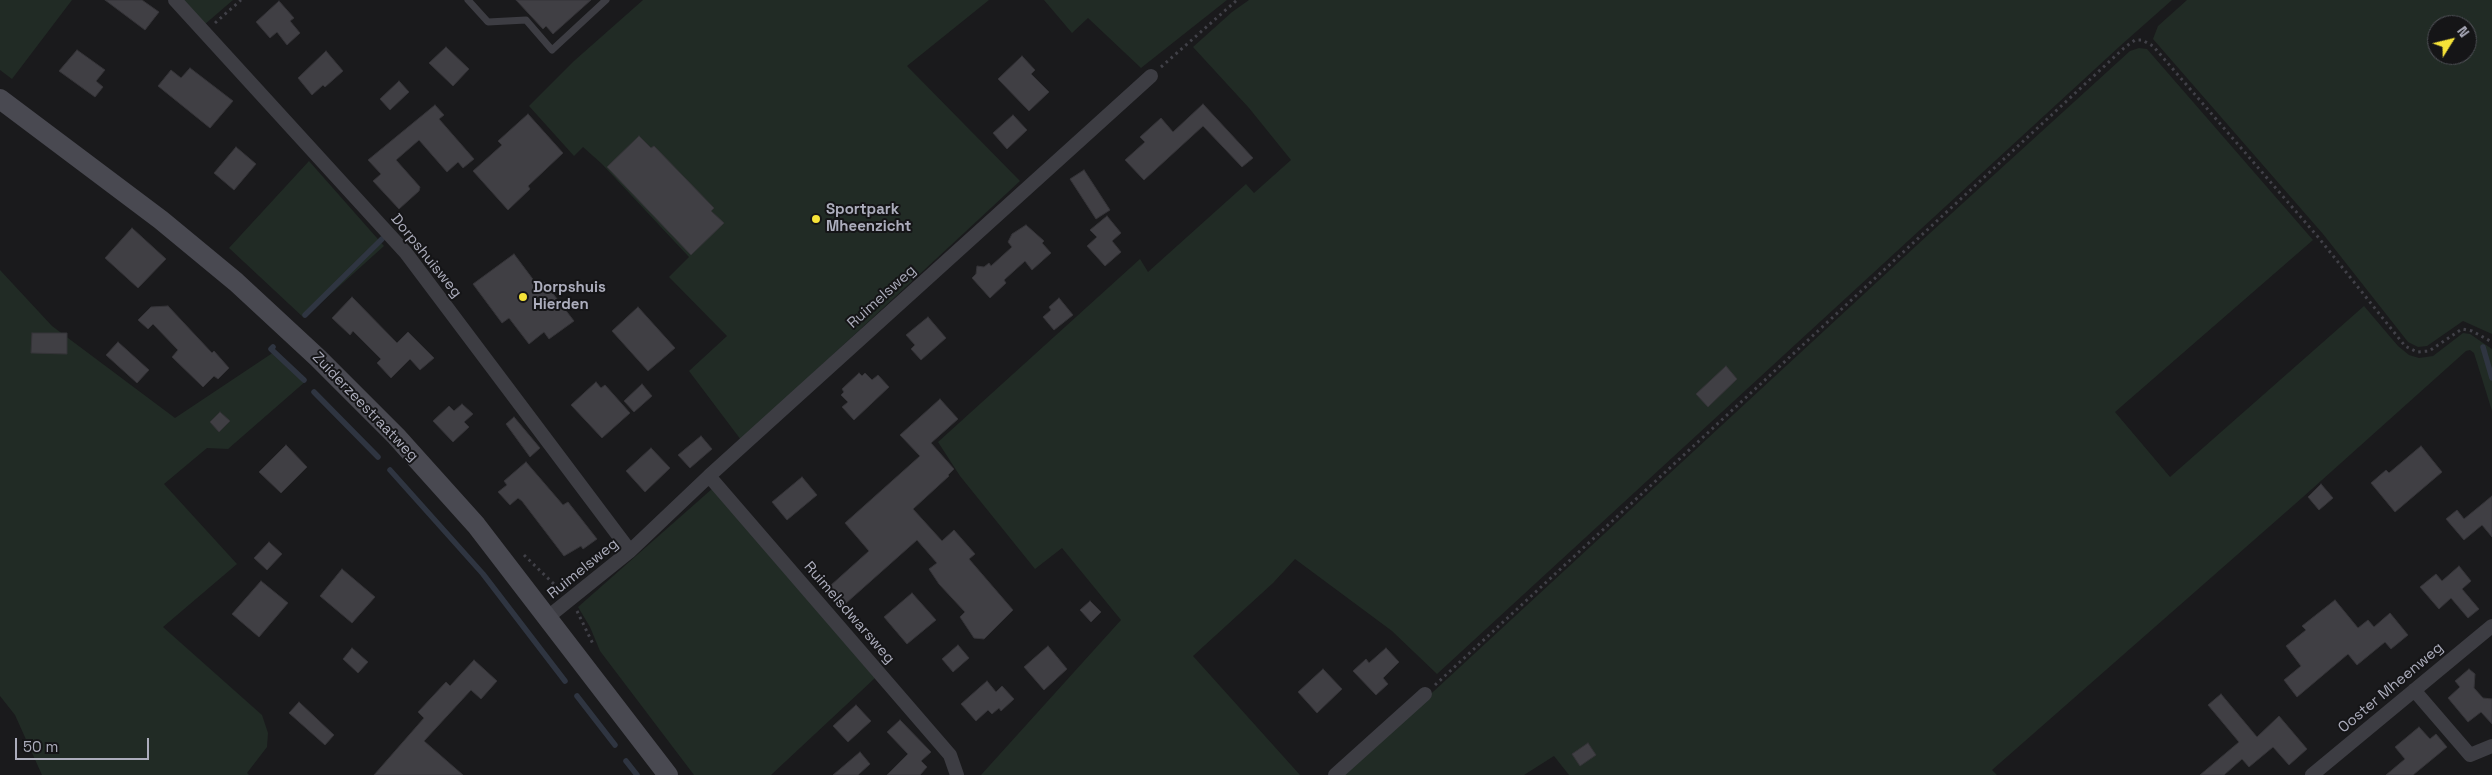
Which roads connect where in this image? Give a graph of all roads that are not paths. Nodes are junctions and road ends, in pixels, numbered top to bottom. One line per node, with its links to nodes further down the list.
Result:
1 (175, 0): 7 (street, Dorpshuisweg)
2 (468, 0): 3 (lane)
3 (606, 0)
4 (1151, 76): 6 (street, Ruimelsweg)
5 (0, 100): 8 (main road, Zuiderzeestraatweg)
6 (709, 476): 7 (street, Ruimelsweg); 14 (street, Ruimelsdwarsweg)
7 (630, 551): 8 (street, Ruimelsweg)
8 (548, 617): 13 (main road, Zuiderzeestraatweg)
9 (2492, 626): 10 (street, Ooster Mheenweg)
10 (2414, 690): 12 (street); 16 (street, Ooster Mheenweg)
11 (1425, 694): 15 (street)
12 (2492, 746)
13 (668, 775)
14 (957, 775)
15 (1335, 775)
16 (2312, 775)

